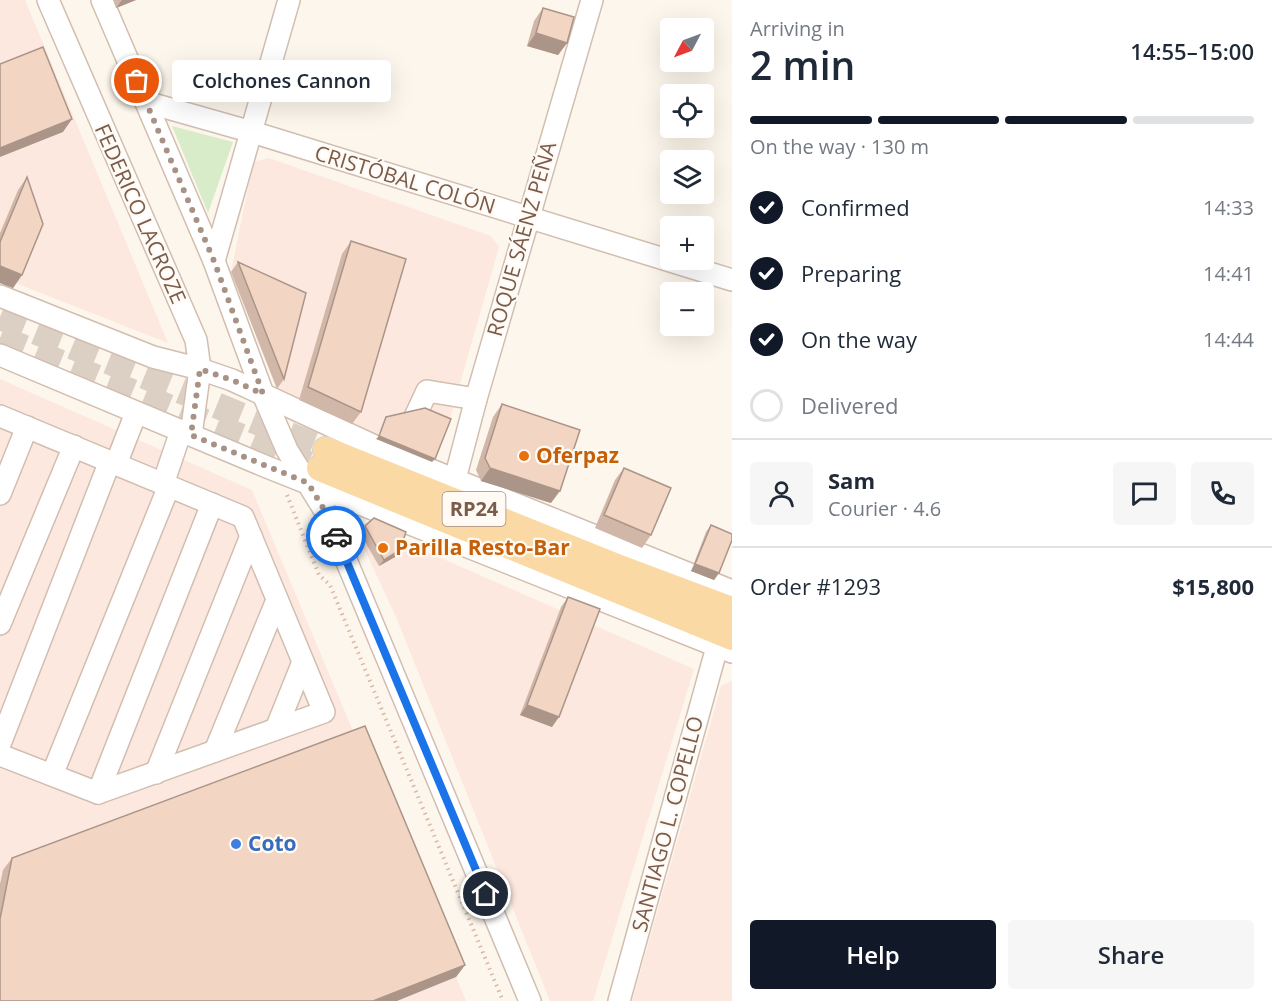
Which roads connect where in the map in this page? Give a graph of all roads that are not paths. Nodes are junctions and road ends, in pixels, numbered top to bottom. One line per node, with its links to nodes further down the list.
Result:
1 (48, 0): 12 (street, FEDERICO LACROZE)
2 (102, 0): 5 (street)
3 (289, 0): 6 (street)
4 (592, 0): 7 (street, ROQUE SÁENZ PEÑA)
5 (146, 102): 6 (street, CRISTÓBAL COLÓN); 8 (street)
6 (252, 132): 7 (street, CRISTÓBAL COLÓN); 8 (street)
7 (528, 218): 9 (street, CRISTÓBAL COLÓN); 14 (street, ROQUE SÁENZ PEÑA)
8 (214, 261): 13 (street)
9 (732, 280)
10 (0, 296): 12 (street)
11 (0, 355): 15 (street)
12 (200, 369): 13 (street); 18 (street, FEDERICO LACROZE)
13 (263, 394): 20 (street); 22 (street)
14 (476, 399): 20 (street); 23 (street, ROQUE SÁENZ PEÑA)
15 (136, 413): 18 (street); 21 (street)
16 (0, 416): 17 (street)
17 (27, 427): 19 (street); 25 (street)
18 (186, 433): 22 (street); 24 (street, FEDERICO LACROZE)
19 (74, 446): 21 (street); 31 (street)
20 (396, 456): 23 (street)
21 (113, 462): 24 (street); 35 (street)
22 (318, 467): 30 (main road, RP24); 32 (main road, RP24); 41 (street)
23 (455, 479): 28 (street)
24 (166, 485): 26 (street); 39 (street, FEDERICO LACROZE)
25 (0, 494)
26 (212, 504): 27 (street); 40 (street)
27 (251, 536): 29 (street); 38 (street)
28 (732, 591)
29 (277, 600): 33 (street); 36 (street)
30 (732, 610)
31 (0, 624)
32 (727, 645): 42 (street, SANTIAGO L. COPELLO)
33 (303, 662): 34 (street); 34 (street)
34 (276, 729): 36 (street)
35 (0, 744)
36 (215, 751): 38 (street)
37 (0, 755): 39 (street)
38 (156, 772): 40 (street)
39 (52, 776): 40 (street)
40 (98, 793)
41 (530, 1001)
42 (619, 1001)

